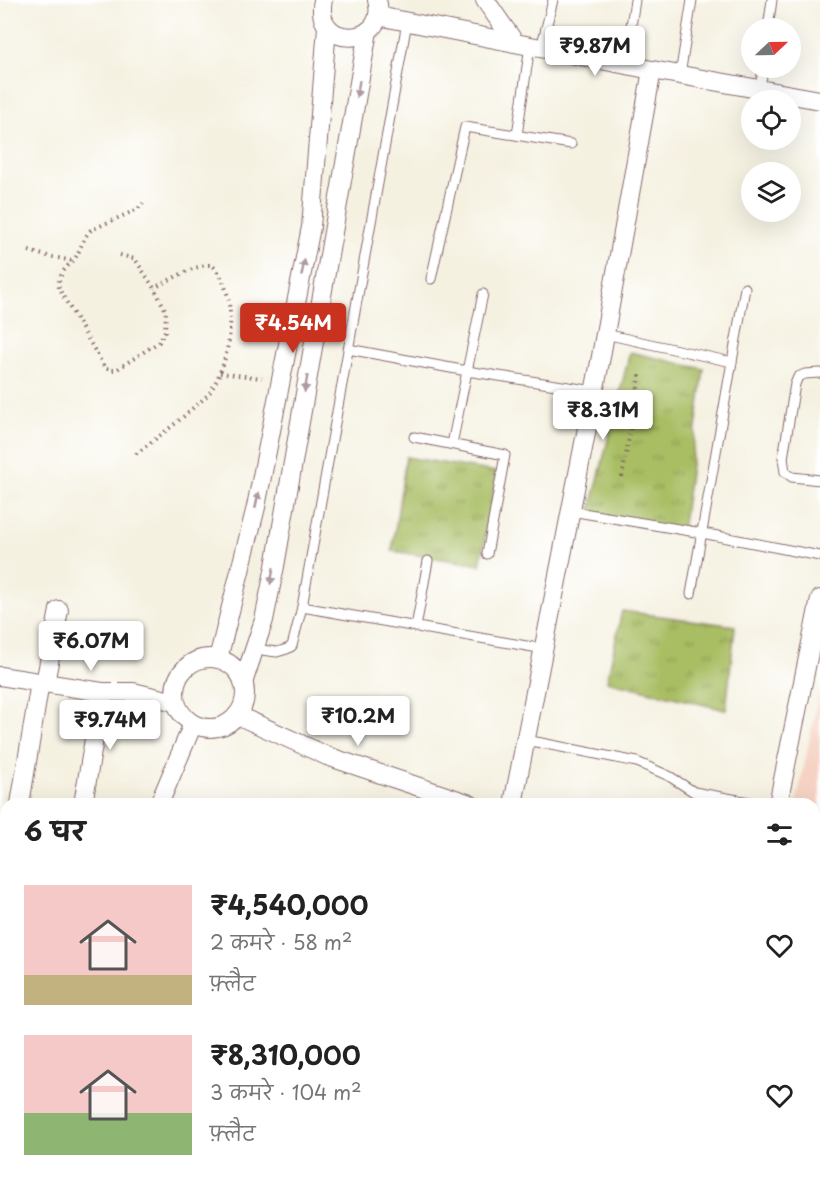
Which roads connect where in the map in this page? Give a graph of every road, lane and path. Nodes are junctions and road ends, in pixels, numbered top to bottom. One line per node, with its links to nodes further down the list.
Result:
1 (323, 0): 10 (street)
2 (485, 0): 11 (street)
3 (553, 0): 11 (lane)
4 (635, 0): 12 (lane)
5 (692, 0): 14 (lane)
6 (772, 0): 8 (lane)
7 (374, 16): 9 (street); 10 (street); 52 (street, one-way to 52)
8 (769, 18)
9 (407, 22): 11 (street); 29 (lane)
10 (327, 27): 35 (street, one-way to 10)
11 (529, 46): 12 (street); 18 (lane)
12 (625, 65): 13 (street)
13 (652, 70): 14 (street); 28 (street)
14 (680, 75): 16 (street)
15 (762, 78): 16 (lane)
16 (760, 89): 17 (street)
17 (820, 100)
18 (517, 135): 19 (lane); 24 (lane)
19 (571, 144)
20 (143, 202): 23 (path)
21 (30, 251): 23 (path)
22 (120, 255): 25 (path)
23 (74, 261): 25 (path)
24 (431, 279)
25 (154, 288): 32 (path)
26 (745, 288): 30 (lane)
27 (483, 294): 31 (lane)
28 (605, 334): 30 (lane); 36 (street)
29 (348, 349): 31 (lane); 49 (lane)
30 (732, 362): 43 (lane)
31 (467, 371): 36 (lane); 38 (lane)
32 (220, 373): 35 (path); 39 (path)
33 (820, 373): 41 (lane)
34 (640, 375): 40 (path)
35 (280, 381): 54 (street, one-way to 35)
36 (594, 391): 42 (street)
37 (414, 437): 38 (lane)
38 (452, 444): 44 (lane)
39 (136, 454)
40 (622, 477)
41 (820, 480)
42 (571, 511): 43 (lane); 53 (street)
43 (702, 533): 45 (lane); 47 (lane)
44 (487, 554)
45 (820, 556)
46 (428, 561): 51 (lane)
47 (691, 594)
48 (820, 598): 69 (street)
49 (302, 607): 51 (lane); 52 (lane)
50 (59, 610): 56 (street)
51 (416, 627): 53 (lane)
52 (254, 649): 57 (street)
53 (544, 649): 62 (street)
54 (218, 659): 57 (street); 59 (street)
55 (0, 676): 56 (street)
56 (43, 683): 58 (street); 63 (street)
57 (243, 683): 60 (street)
58 (102, 692): 59 (street); 64 (street)
59 (176, 702): 61 (street)
60 (237, 715): 61 (street); 66 (street)
61 (193, 724): 65 (street)
62 (526, 740): 67 (street); 68 (lane)
63 (21, 798)
64 (84, 798)
65 (162, 798)
66 (452, 798)
67 (514, 798)
68 (726, 798)
69 (779, 798)

